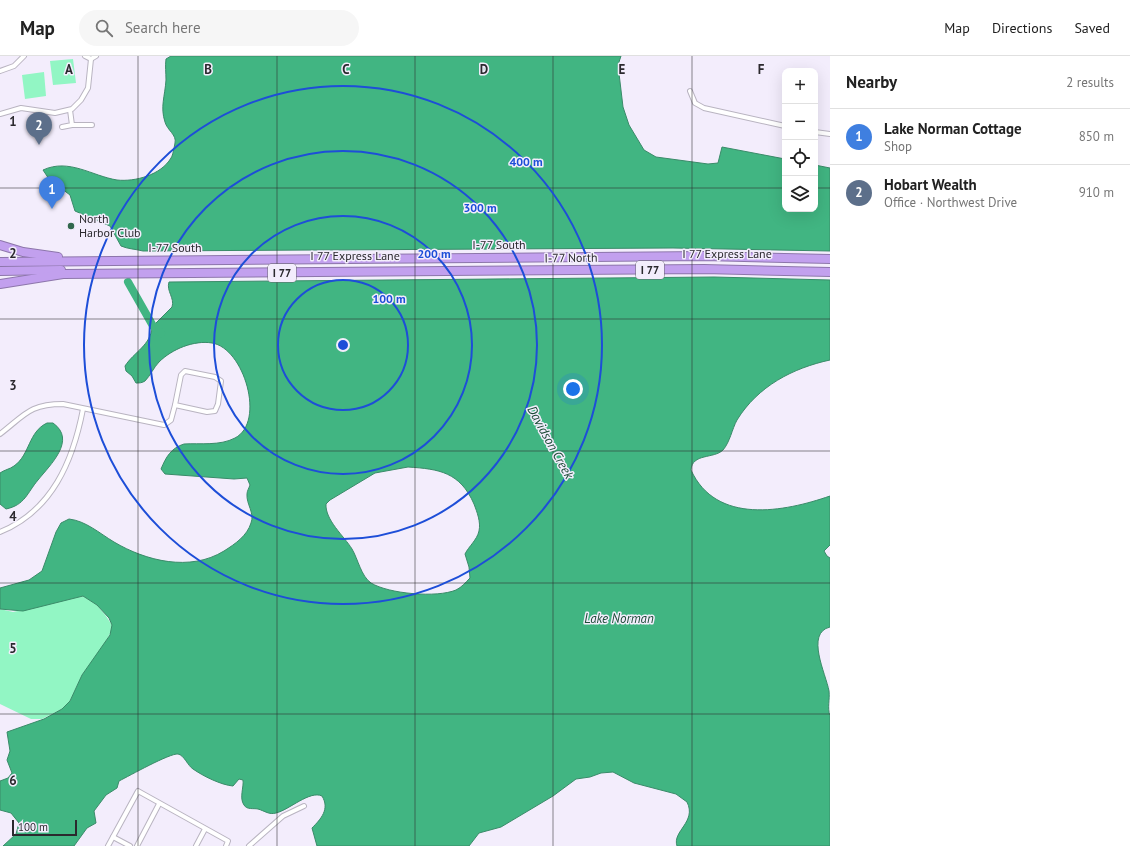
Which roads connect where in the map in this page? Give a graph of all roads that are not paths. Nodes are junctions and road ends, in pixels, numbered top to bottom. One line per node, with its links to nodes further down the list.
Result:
1 (24, 56): 5 (street)
2 (85, 56): 4 (street)
3 (96, 56): 4 (street)
4 (91, 59): 7 (street)
5 (0, 71)
6 (690, 91): 11 (street)
7 (70, 110): 8 (street); 9 (street)
8 (0, 114)
9 (72, 125): 10 (street); 12 (street)
10 (92, 125)
11 (782, 125)
12 (62, 126)
13 (818, 132): 14 (street)
14 (830, 134)
15 (0, 244): 17 (highway)
16 (830, 259): 17 (highway, I-77 South / I 77)
17 (110, 261): 18 (highway, I-77 South / I 77)
18 (0, 262)
19 (830, 263): 20 (highway, I 77 Express Lane / I 77)
20 (0, 266)
21 (830, 268): 22 (highway, I 77 Express Lane / I 77)
22 (0, 271)
23 (830, 272): 24 (highway, I-77 North / I 77)
24 (63, 274): 25 (highway, I 77); 26 (highway)
25 (0, 275)
26 (0, 284)
27 (175, 406): 27 (street); 28 (street)
28 (83, 409): 29 (street); 30 (street)
29 (0, 434)
30 (0, 532)
31 (160, 804): 33 (street); 34 (street); 37 (street)
32 (304, 806): 40 (street)
33 (205, 829): 38 (street); 39 (street)
34 (113, 837): 35 (street); 36 (street)
35 (108, 846)
36 (130, 846)
37 (137, 846)
38 (196, 846)
39 (226, 846)
40 (249, 846)

